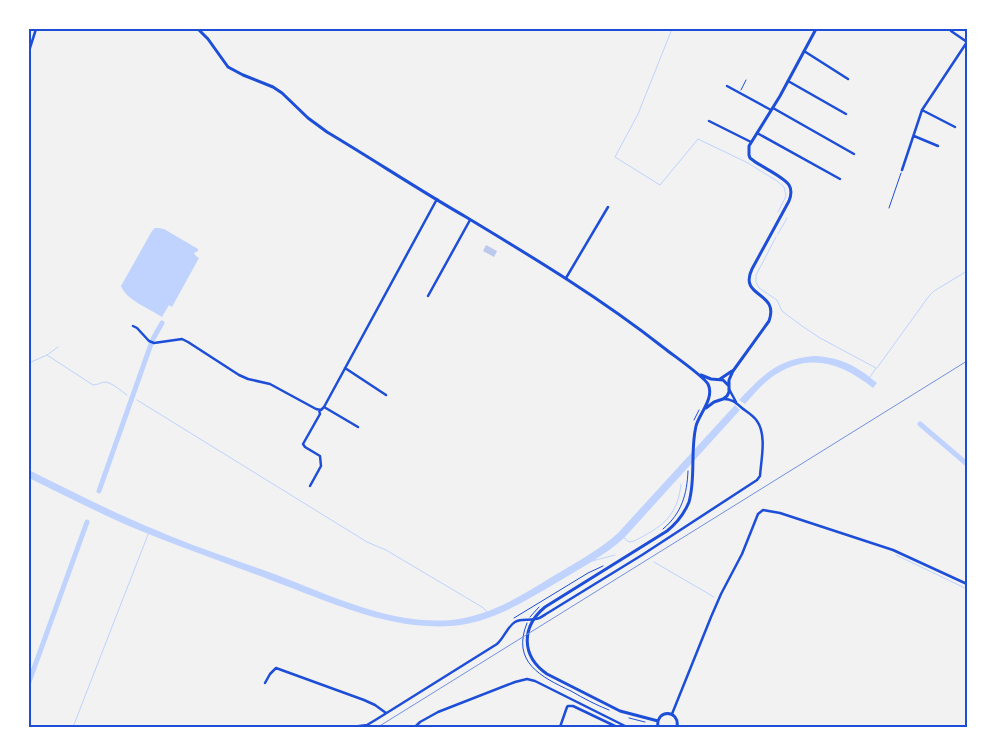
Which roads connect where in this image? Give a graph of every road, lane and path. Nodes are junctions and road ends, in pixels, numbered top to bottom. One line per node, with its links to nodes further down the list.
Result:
1 (36, 29): 6 (street)
2 (198, 29): 25 (street)
3 (816, 29): 7 (street)
4 (951, 32): 5 (street)
5 (967, 42): 14 (street)
6 (29, 51)
7 (804, 51): 8 (street); 10 (street)
8 (848, 79)
9 (746, 80): 12 (path)
10 (788, 81): 13 (street); 15 (street)
11 (727, 86): 12 (street)
12 (739, 92): 13 (street)
13 (772, 109): 18 (street); 22 (street)
14 (922, 110): 17 (street); 19 (street)
15 (846, 114)
16 (709, 121): 20 (street)
17 (955, 127)
18 (757, 133): 20 (street); 24 (street)
19 (914, 136): 21 (street); 23 (street)
20 (751, 142): 33 (street)
21 (938, 146)
22 (854, 154)
23 (902, 170): 27 (path)
24 (840, 179)
25 (437, 199): 28 (street); 32 (street)
26 (608, 207): 29 (street)
27 (889, 208)
28 (470, 220): 29 (street); 30 (street)
29 (566, 278): 34 (street)
30 (428, 296)
31 (133, 326): 45 (street)
32 (345, 368): 38 (street); 43 (street)
33 (733, 371): 35 (street); 37 (street)
34 (698, 374): 35 (street); 36 (street)
35 (718, 380): 36 (street); 37 (street)
36 (709, 387): 39 (street)
37 (729, 387): 40 (street); 42 (street)
38 (386, 394)
39 (710, 394): 41 (street); 44 (street)
40 (723, 399): 41 (street); 42 (street)
41 (718, 400): 44 (street)
42 (736, 403): 57 (street)
43 (324, 407): 45 (street); 47 (street)
44 (702, 409): 46 (path); 59 (street)
45 (319, 410): 49 (street)
46 (693, 422)
47 (358, 427)
48 (688, 474): 50 (path)
49 (310, 486)
50 (660, 530)
51 (604, 565): 54 (path)
52 (967, 584): 58 (street)
53 (568, 588): 56 (path)
54 (510, 621)
55 (265, 683): 57 (street)
56 (587, 700)
57 (386, 713): 60 (street)
58 (672, 714): 59 (street); 66 (street)
59 (658, 721): 65 (street)
60 (352, 727)
61 (415, 727): 64 (street)
62 (560, 727): 63 (street)
63 (617, 727)
64 (627, 727)
65 (658, 727)
66 (677, 727)

